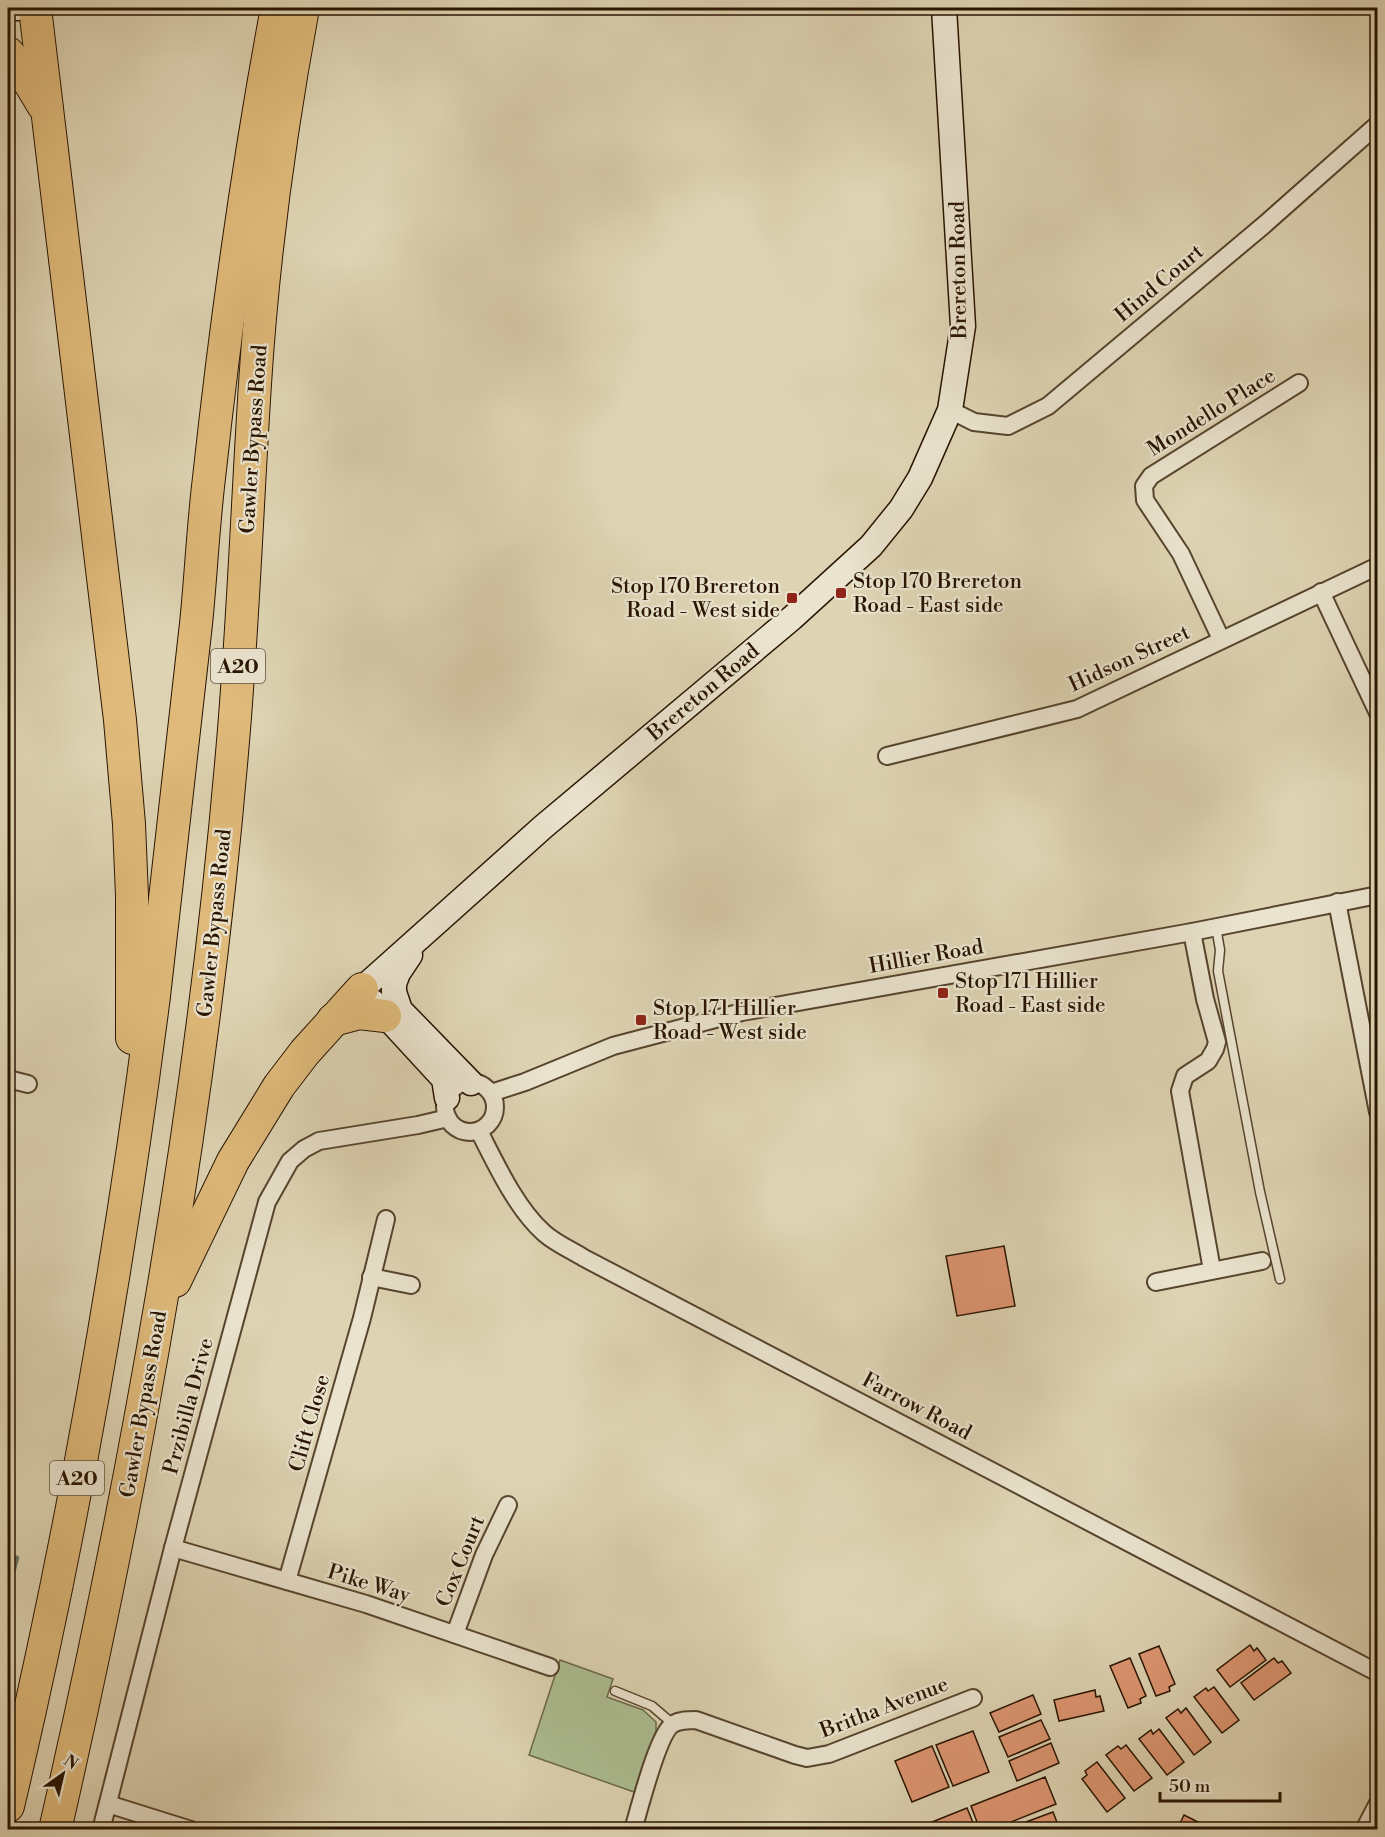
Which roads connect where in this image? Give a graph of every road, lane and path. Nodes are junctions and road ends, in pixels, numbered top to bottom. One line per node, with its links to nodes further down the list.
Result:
1 (8, 8): 2 (street)
2 (18, 8)
3 (35, 8): 7 (highway)
4 (944, 8): 10 (street, Brereton Road)
5 (289, 13): 32 (highway, Gawler Bypass Road / A20); 40 (highway, Gawler Bypass Road / A20)
6 (8, 53): 7 (highway)
7 (48, 114): 32 (highway)
8 (1377, 124): 10 (street, Hind Court)
9 (1299, 383): 13 (street, Mondello Place)
10 (950, 410): 16 (street, Brereton Road)
11 (1377, 566): 12 (street, Hidson Street)
12 (1320, 592): 13 (street, Hidson Street); 14 (street)
13 (1221, 639): 15 (street, Hidson Street)
14 (1377, 713)
15 (887, 756)
16 (543, 827): 19 (street, Brereton Road); 22 (street, Brereton Road)
17 (1377, 895): 18 (street, Hillier Road)
18 (1337, 902): 20 (street, Hillier Road); 26 (street)
19 (431, 926): 22 (street, Brereton Road); 28 (street, Brereton Road)
20 (1216, 926): 21 (street, Hillier Road); 37 (lane)
21 (1192, 932): 28 (street, Hillier Road); 35 (street)
22 (362, 989): 23 (street); 24 (highway)
23 (385, 1016): 24 (highway); 29 (street)
24 (333, 1020): 40 (highway)
25 (8, 1079): 27 (street)
26 (1375, 1083): 30 (street)
27 (28, 1084)
28 (481, 1088): 29 (street); 31 (street)
29 (448, 1108): 31 (street); 42 (street, Przibilla Drive)
30 (1377, 1112)
31 (479, 1131): 46 (street, Farrow Road)
32 (132, 1146): 52 (highway, Gawler Bypass Road / A20)
33 (386, 1219): 36 (street, Clift Close)
34 (1262, 1262): 35 (street)
35 (1212, 1270): 38 (street)
36 (371, 1277): 39 (street); 43 (street, Clift Close)
37 (1280, 1280)
38 (1156, 1282)
39 (411, 1285)
40 (160, 1312): 53 (highway, Gawler Bypass Road / A20)
41 (508, 1505): 44 (street, Cox Court)
42 (173, 1548): 43 (street, Pike Way); 50 (street, Przibilla Drive)
43 (287, 1581): 44 (street, Pike Way)
44 (455, 1634): 45 (street, Pike Way)
45 (550, 1667)
46 (1377, 1673)
47 (615, 1691): 49 (lane)
48 (973, 1698): 49 (street, Britha Avenue)
49 (674, 1724): 56 (street)
50 (108, 1804): 54 (street, Przibilla Drive); 55 (street)
51 (1377, 1804): 57 (street)
52 (8, 1806)
53 (55, 1830)
54 (102, 1830)
55 (191, 1830)
56 (633, 1830)
57 (1364, 1830)

